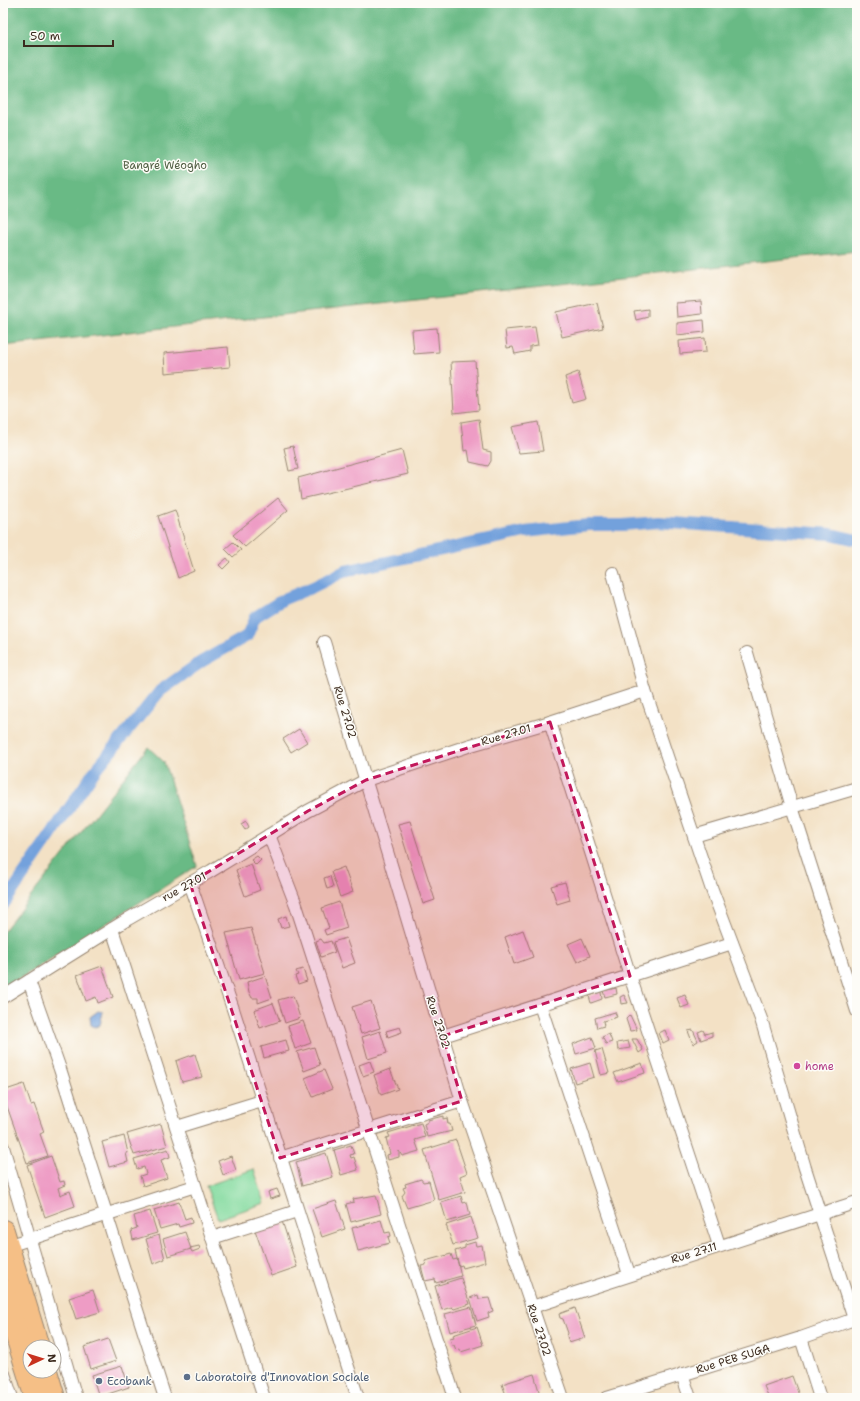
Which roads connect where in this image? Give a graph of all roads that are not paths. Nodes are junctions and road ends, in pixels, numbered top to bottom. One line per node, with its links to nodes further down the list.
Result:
1 (613, 573): 4 (street)
2 (324, 642): 6 (street, Rue 27.02)
3 (747, 653): 8 (street)
4 (645, 690): 5 (street, Rue 27.01); 10 (street)
5 (550, 722): 6 (street, Rue 27.01); 14 (street)
6 (366, 780): 9 (street, rue 27.01); 19 (street, Rue 27.02)
7 (857, 788): 8 (street)
8 (792, 807): 10 (street); 18 (street)
9 (269, 835): 11 (street, rue 27.01); 23 (street)
10 (694, 836): 13 (street)
11 (190, 883): 12 (street, rue 27.01); 20 (street)
12 (112, 928): 15 (street, rue 27.01); 22 (street)
13 (732, 943): 14 (street); 30 (street)
14 (630, 976): 17 (street); 34 (street)
15 (29, 981): 16 (street, rue 27.01); 29 (street)
16 (3, 997)
17 (540, 1005): 19 (street); 35 (street)
18 (857, 1011)
19 (443, 1036): 21 (street, Rue 27.02)
20 (262, 1101): 22 (street); 25 (street)
21 (462, 1101): 23 (street); 37 (street, Rue 27.02)
22 (177, 1127): 26 (street)
23 (368, 1130): 25 (street); 51 (street)
24 (3, 1147): 33 (street)
25 (280, 1158): 28 (street)
26 (195, 1186): 29 (street); 32 (street)
27 (857, 1202): 30 (street, Rue 27.11)
28 (297, 1211): 32 (street); 50 (street)
29 (106, 1214): 33 (street); 48 (street)
30 (820, 1214): 34 (street, Rue 27.11); 38 (street)
31 (5, 1238): 33 (street); 40 (highway)
32 (212, 1238): 49 (street)
33 (30, 1239): 47 (street)
34 (719, 1245): 35 (street, Rue 27.11)
35 (629, 1274): 37 (street, Rue 27.11)
36 (3, 1291): 45 (highway)
37 (532, 1307): 52 (street, Rue 27.02)
38 (855, 1318): 39 (street, Rue PEB SUGA)
39 (801, 1338): 42 (street, Rue PEB SUGA); 55 (street)
40 (36, 1339)
41 (3, 1371): 44 (street)
42 (682, 1374): 53 (street, Rue PEB SUGA); 54 (street)
43 (48, 1379): 46 (highway)
44 (12, 1398)
45 (36, 1398)
46 (54, 1398)
47 (76, 1398)
48 (165, 1398)
49 (264, 1398)
50 (358, 1398)
51 (455, 1398)
52 (563, 1398)
53 (607, 1398)
54 (690, 1398)
55 (820, 1398)

